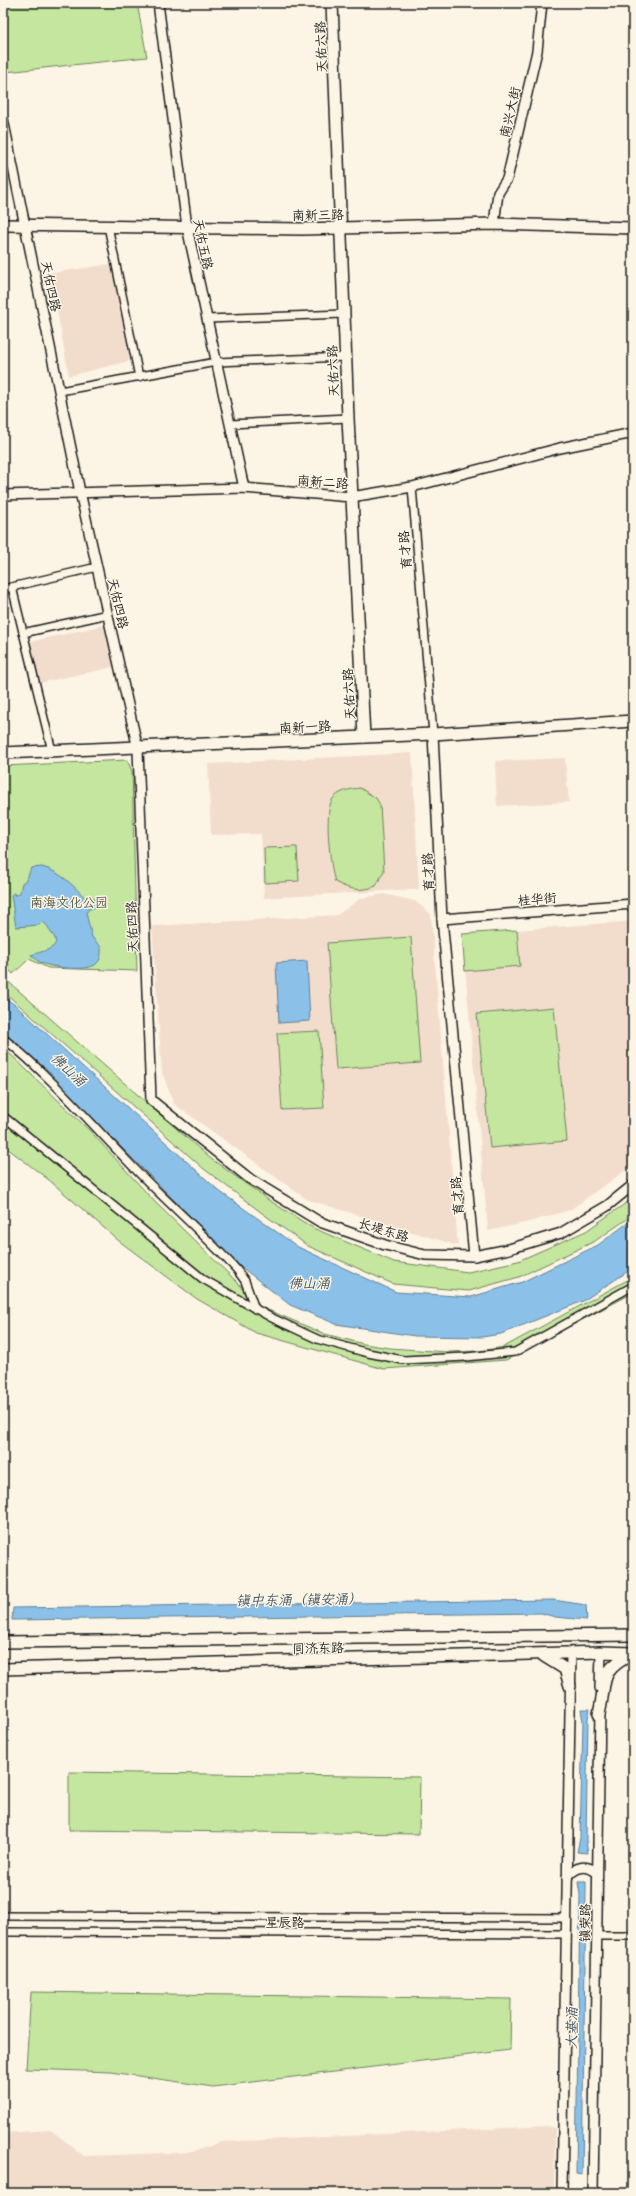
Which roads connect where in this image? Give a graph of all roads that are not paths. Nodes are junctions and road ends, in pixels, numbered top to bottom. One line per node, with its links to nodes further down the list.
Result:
1 (158, 3): 9 (street, 天佑五路)
2 (332, 3): 10 (main road, 天佑六路)
3 (542, 3): 5 (street, 南兴大街)
4 (3, 119): 7 (street, 天佑四路)
5 (494, 224): 10 (main road, 南新三路); 11 (main road, 南新三路)
6 (3, 225): 7 (main road, 南新三路)
7 (26, 225): 8 (main road, 南新三路); 17 (street, 天佑四路)
8 (108, 226): 9 (main road, 南新三路); 16 (street)
9 (187, 227): 10 (main road, 南新三路); 13 (street, 天佑五路)
10 (341, 228): 12 (main road, 天佑六路)
11 (633, 228)
12 (344, 314): 13 (street); 14 (main road, 天佑六路)
13 (207, 319): 15 (street, 天佑五路)
14 (346, 357): 15 (street); 18 (main road, 天佑六路)
15 (216, 362): 16 (street); 19 (street, 天佑五路)
16 (139, 377): 17 (street)
17 (60, 391): 23 (street, 天佑四路)
18 (348, 418): 19 (street); 25 (main road, 天佑六路)
19 (230, 424): 22 (street, 天佑五路)
20 (633, 433): 21 (street, 南新二路)
21 (412, 487): 25 (street, 南新二路); 32 (street, 育才路)
22 (244, 488): 23 (street, 南新二路); 25 (street, 南新二路)
23 (80, 492): 24 (street, 南新二路); 26 (street, 天佑四路)
24 (3, 495)
25 (351, 497): 33 (main road, 天佑六路)
26 (97, 567): 27 (street); 29 (street, 天佑四路)
27 (12, 587): 28 (street); 30 (street)
28 (3, 589)
29 (108, 614): 30 (street); 34 (street, 天佑四路)
30 (23, 633): 35 (street)
31 (633, 721): 32 (main road, 南新一路)
32 (433, 734): 33 (main road, 南新一路); 38 (street, 育才路)
33 (364, 737): 34 (main road, 南新一路)
34 (138, 748): 35 (main road, 南新一路); 40 (street, 天佑四路)
35 (52, 751): 36 (main road, 南新一路)
36 (3, 753)
37 (633, 904): 38 (street, 桂华街)
38 (442, 919): 43 (street, 育才路)
39 (3, 1038): 45 (street)
40 (151, 1100): 43 (street, 长堤东路)
41 (3, 1116): 45 (street)
42 (633, 1185): 43 (street, 长堤东路)
43 (474, 1256)
44 (633, 1286): 45 (street)
45 (255, 1309)
46 (633, 1635): 47 (main road, 同济东路)
47 (3, 1642)
48 (602, 1652): 49 (main road, 同济东路); 50 (main road, 同济东路); 54 (street, 镇荣路)
49 (571, 1653): 51 (main road, 同济东路); 53 (street, 镇荣路)
50 (633, 1653): 54 (main road)
51 (541, 1655): 52 (main road, 同济东路); 53 (main road)
52 (3, 1669)
53 (570, 1686): 56 (street, 镇荣路)
54 (599, 1714): 55 (street, 镇荣路)
55 (597, 1873): 56 (street); 61 (street, 镇荣路)
56 (567, 1877): 58 (street, 镇荣路)
57 (3, 1916): 58 (street)
58 (567, 1918): 60 (street, 镇荣路)
59 (3, 1932): 60 (street, 星辰路)
60 (566, 1934): 63 (street, 镇荣路)
61 (596, 1936): 62 (street); 64 (street, 镇荣路)
62 (633, 1936)
63 (562, 2193)
64 (593, 2193)

